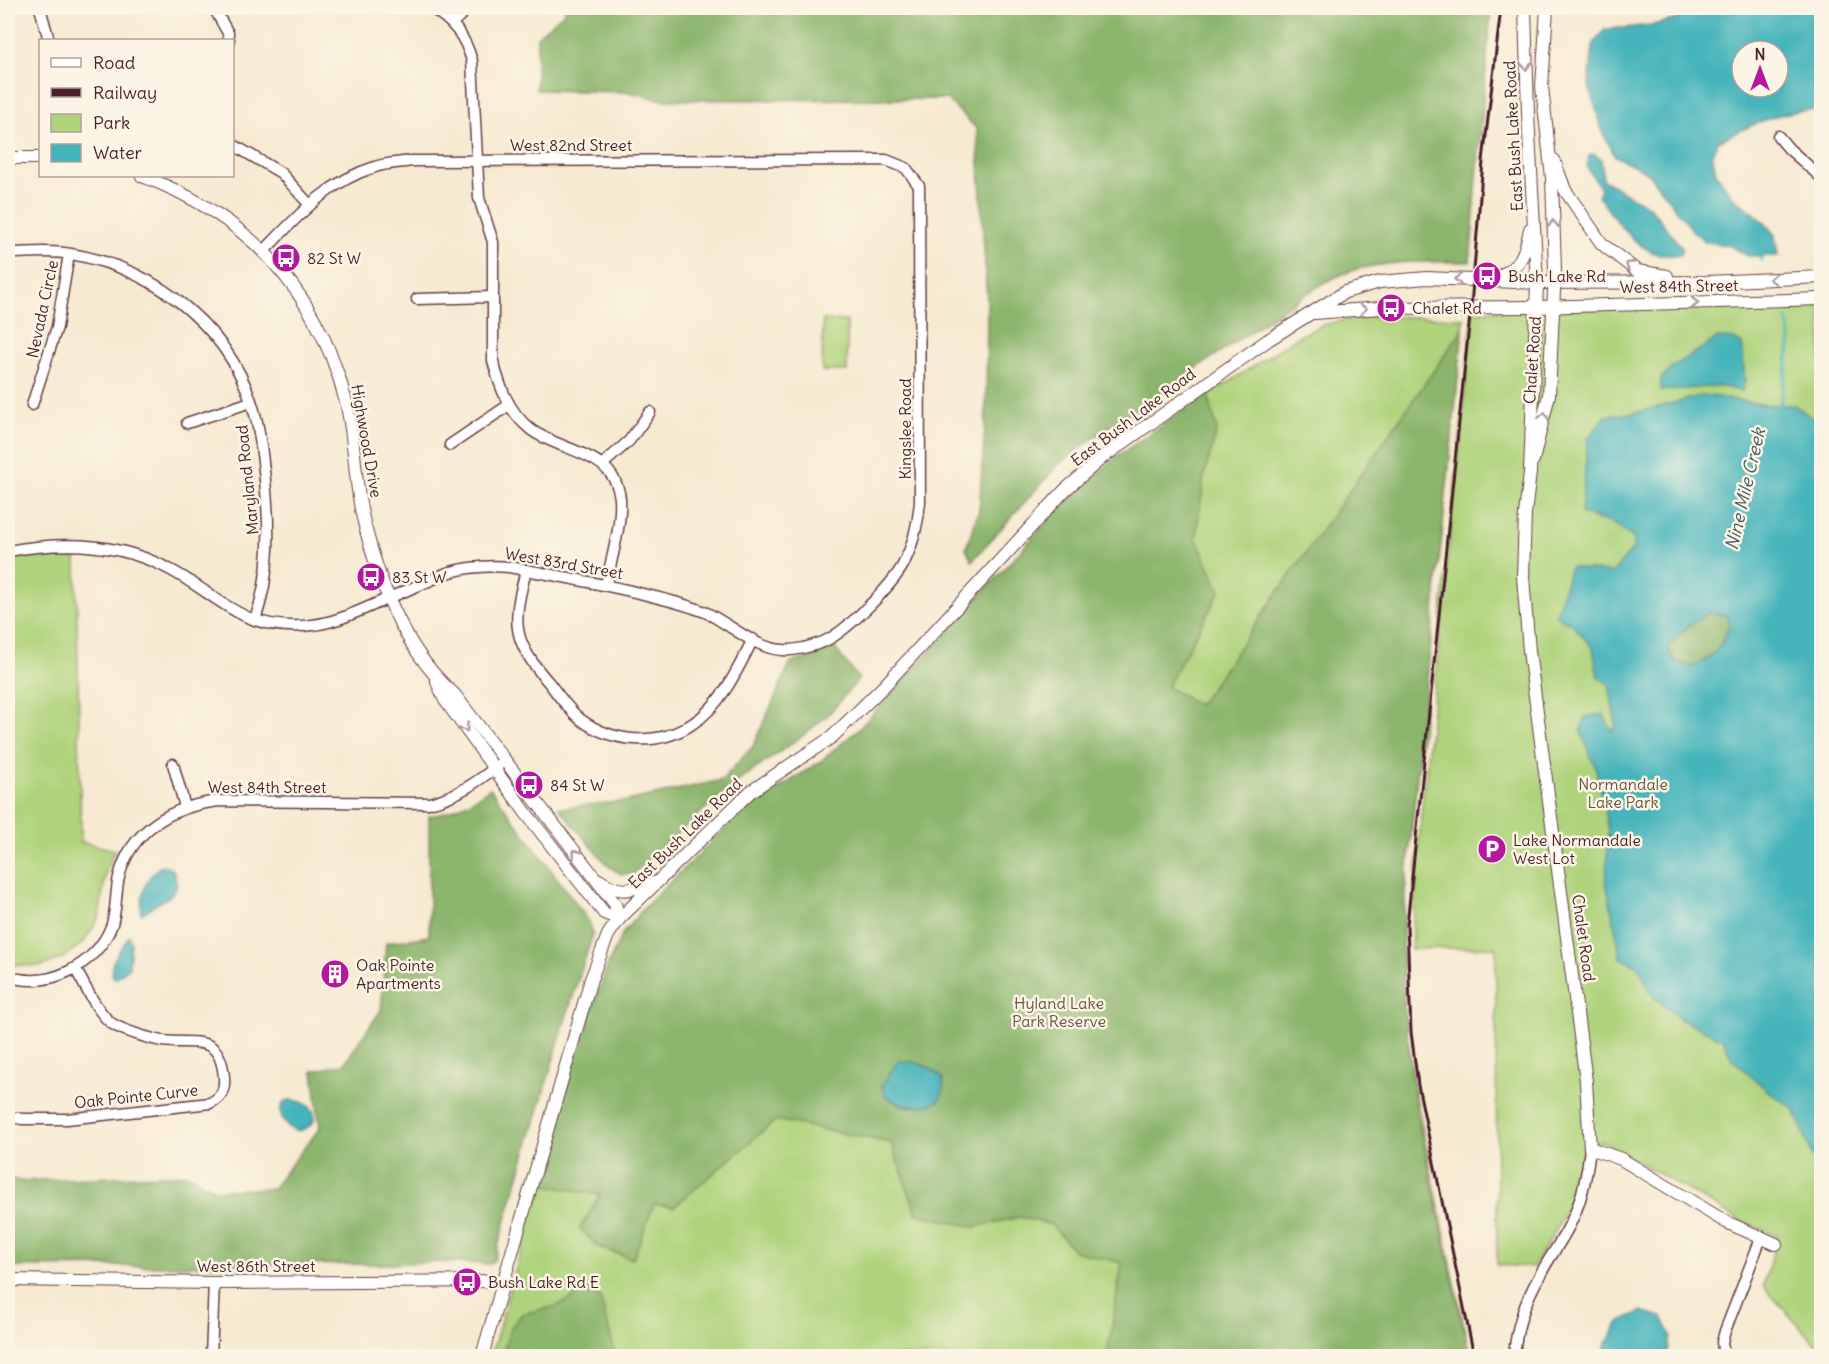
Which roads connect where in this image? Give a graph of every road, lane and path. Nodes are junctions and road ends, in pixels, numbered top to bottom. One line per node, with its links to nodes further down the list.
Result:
1 (40, 8): 8 (street)
2 (214, 8): 9 (street)
3 (431, 8): 7 (street)
4 (469, 8): 7 (street)
5 (1525, 8): 20 (street, East Bush Lake Road, one-way to 20)
6 (1547, 8): 12 (street, East Bush Lake Road)
7 (452, 23): 15 (street)
8 (49, 39)
9 (229, 39)
10 (1778, 135): 18 (street)
11 (234, 145): 19 (street)
12 (1550, 148): 26 (street, one-way to 12); 28 (street, East Bush Lake Road, one-way to 12)
13 (8, 158): 14 (street)
14 (39, 158)
15 (477, 160): 16 (street, West 82nd Street); 19 (street, West 82nd Street); 29 (street)
16 (906, 168): 49 (street, Kingslee Road)
17 (145, 177): 21 (street, Highwood Drive)
18 (1821, 178)
19 (309, 204): 21 (street, West 82nd Street)
20 (1534, 207): 25 (street); 27 (street, East Bush Lake Road)
21 (264, 251): 46 (street, Highwood Drive)
22 (8, 253): 23 (street, Maryland Road)
23 (69, 254): 35 (street, Maryland Road); 36 (street, Nevada Circle)
24 (1821, 277): 26 (street, West 84th Street, one-way to 26)
25 (1489, 280): 27 (street, East Bush Lake Road); 34 (street, East Bush Lake Road, one-way to 34)
26 (1706, 282): 28 (street, West 84th Street)
27 (1537, 283): 28 (street, West 84th Street); 32 (street, Chalet Road)
28 (1554, 283): 33 (street, Chalet Road)
29 (493, 297): 30 (street); 37 (street)
30 (417, 299)
31 (1821, 299): 33 (street, West 84th Street, one-way to 31)
32 (1537, 306): 33 (street, West 84th Street); 34 (street, East Bush Lake Road, one-way to 32); 42 (street, Chalet Road)
33 (1553, 306): 42 (street, Chalet Road, one-way to 33)
34 (1312, 313): 56 (street, East Bush Lake Road)
35 (250, 402): 39 (street); 47 (street, Maryland Road)
36 (32, 405)
37 (509, 405): 40 (street); 41 (street)
38 (650, 412): 41 (street)
39 (187, 423)
40 (450, 445)
41 (603, 464): 45 (street)
42 (1530, 473): 61 (street, Chalet Road)
43 (8, 551): 47 (street, West 83rd Street)
44 (525, 570): 45 (street, West 83rd Street); 46 (street, West 83rd Street); 48 (street)
45 (606, 585): 48 (street, West 83rd Street)
46 (390, 598): 47 (street, West 83rd Street); 50 (street, Highwood Drive)
47 (255, 620)
48 (753, 639): 49 (street, West 83rd Street)
49 (810, 646)
50 (435, 678): 51 (street, Highwood Drive); 53 (street, Highwood Drive, one-way to 53)
51 (505, 760): 53 (street, West 84th Street); 55 (street, Highwood Drive, one-way to 51)
52 (173, 764): 54 (street)
53 (494, 769): 54 (street, West 84th Street); 57 (street, Highwood Drive)
54 (185, 807): 58 (street, West 84th Street)
55 (593, 877): 56 (street); 57 (street, Highwood Drive)
56 (657, 882): 57 (street, East Bush Lake Road)
57 (619, 919): 65 (street, East Bush Lake Road)
58 (75, 968): 59 (street, West 84th Street); 60 (street, Oak Pointe Curve)
59 (8, 976)
60 (8, 1116)
61 (1590, 1148): 62 (street); 69 (street, Chalet Road)
62 (1761, 1238): 63 (street); 70 (street)
63 (1776, 1244)
64 (8, 1280): 66 (street, West 86th Street)
65 (504, 1281): 66 (street, West 86th Street); 68 (street, East Bush Lake Road)
66 (214, 1283): 67 (street)
67 (211, 1356)
68 (482, 1356)
69 (1514, 1356)
70 (1724, 1356)

